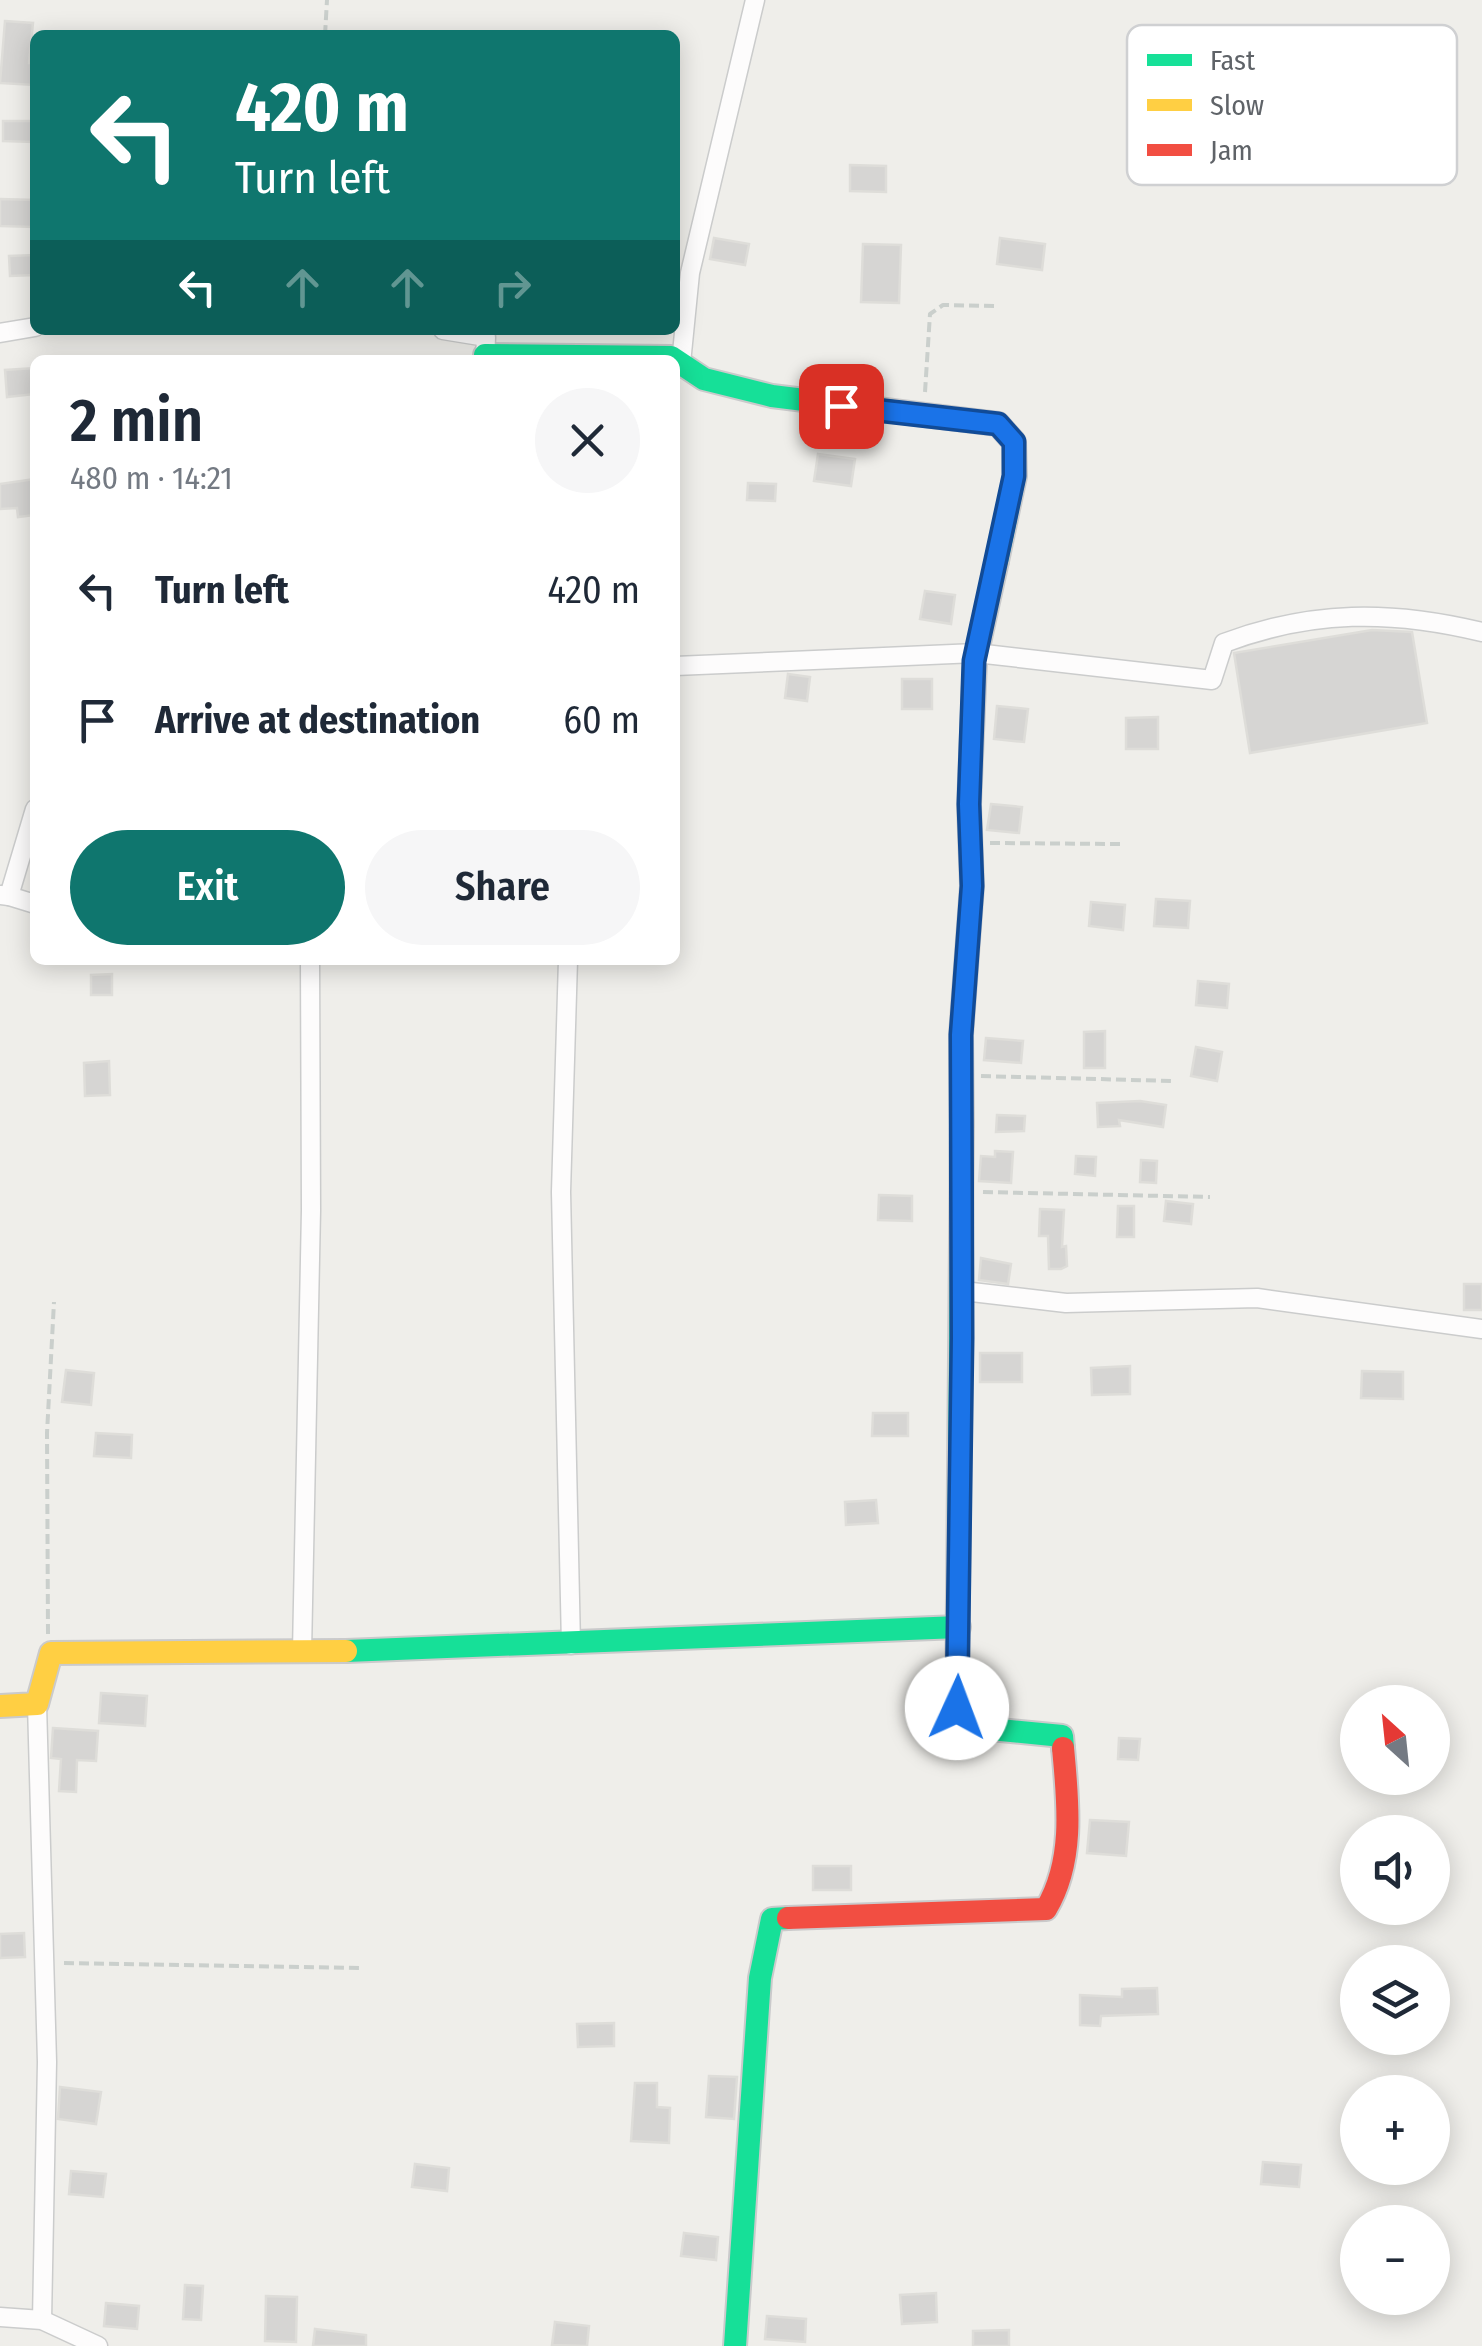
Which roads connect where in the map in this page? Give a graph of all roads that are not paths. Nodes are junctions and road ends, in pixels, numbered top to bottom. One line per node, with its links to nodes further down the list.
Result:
1 (755, 0): 6 (street)
2 (30, 327): 3 (street)
3 (0, 333)
4 (473, 335): 5 (street)
5 (485, 355)
6 (681, 364): 8 (street)
7 (1482, 632): 8 (street)
8 (976, 653): 9 (street); 15 (street)
9 (680, 666)
10 (30, 823): 11 (street)
11 (4, 896): 12 (street)
12 (30, 903)
13 (310, 965): 19 (street)
14 (568, 965): 18 (street)
15 (963, 1291): 16 (street); 17 (street)
16 (1482, 1329)
17 (959, 1628): 18 (street); 25 (street)
18 (572, 1645): 19 (street)
19 (302, 1652): 20 (street)
20 (37, 1704): 21 (street); 23 (street)
21 (0, 1706)
22 (0, 2316): 23 (street)
23 (42, 2320): 24 (street)
24 (98, 2346)
25 (735, 2346)

